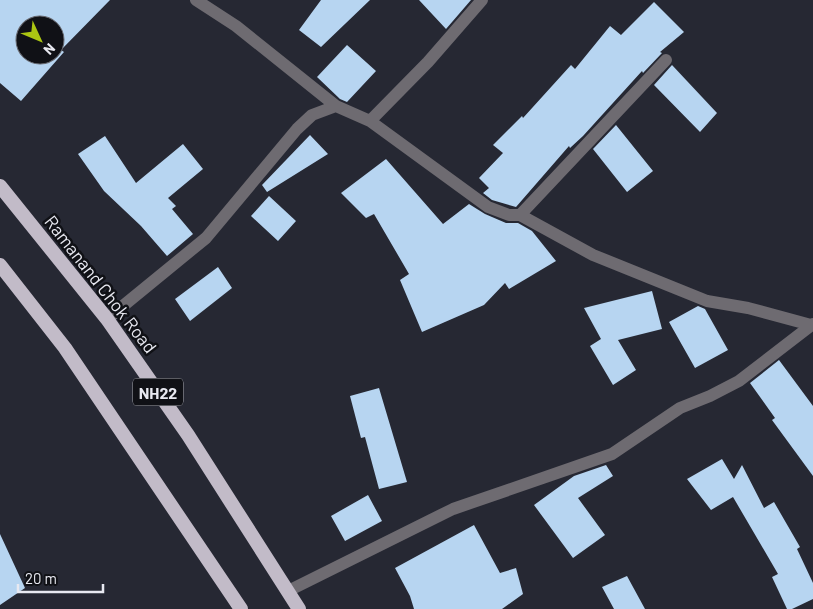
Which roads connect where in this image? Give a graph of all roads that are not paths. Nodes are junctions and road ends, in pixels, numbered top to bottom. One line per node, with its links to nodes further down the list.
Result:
1 (196, 0): 4 (lane)
2 (482, 0): 5 (lane)
3 (666, 60): 7 (lane)
4 (336, 106): 5 (lane); 9 (lane)
5 (370, 121): 7 (lane)
6 (0, 186): 9 (highway, Ramanand Chok Road / NH22)
7 (520, 216): 10 (lane)
8 (0, 265): 12 (highway, NH22)
9 (107, 318): 11 (highway, Ramanand Chok Road / NH22)
10 (812, 324): 11 (lane)
11 (288, 591): 13 (highway, Ramanand Chok Road / NH22)
12 (241, 609)
13 (299, 609)

